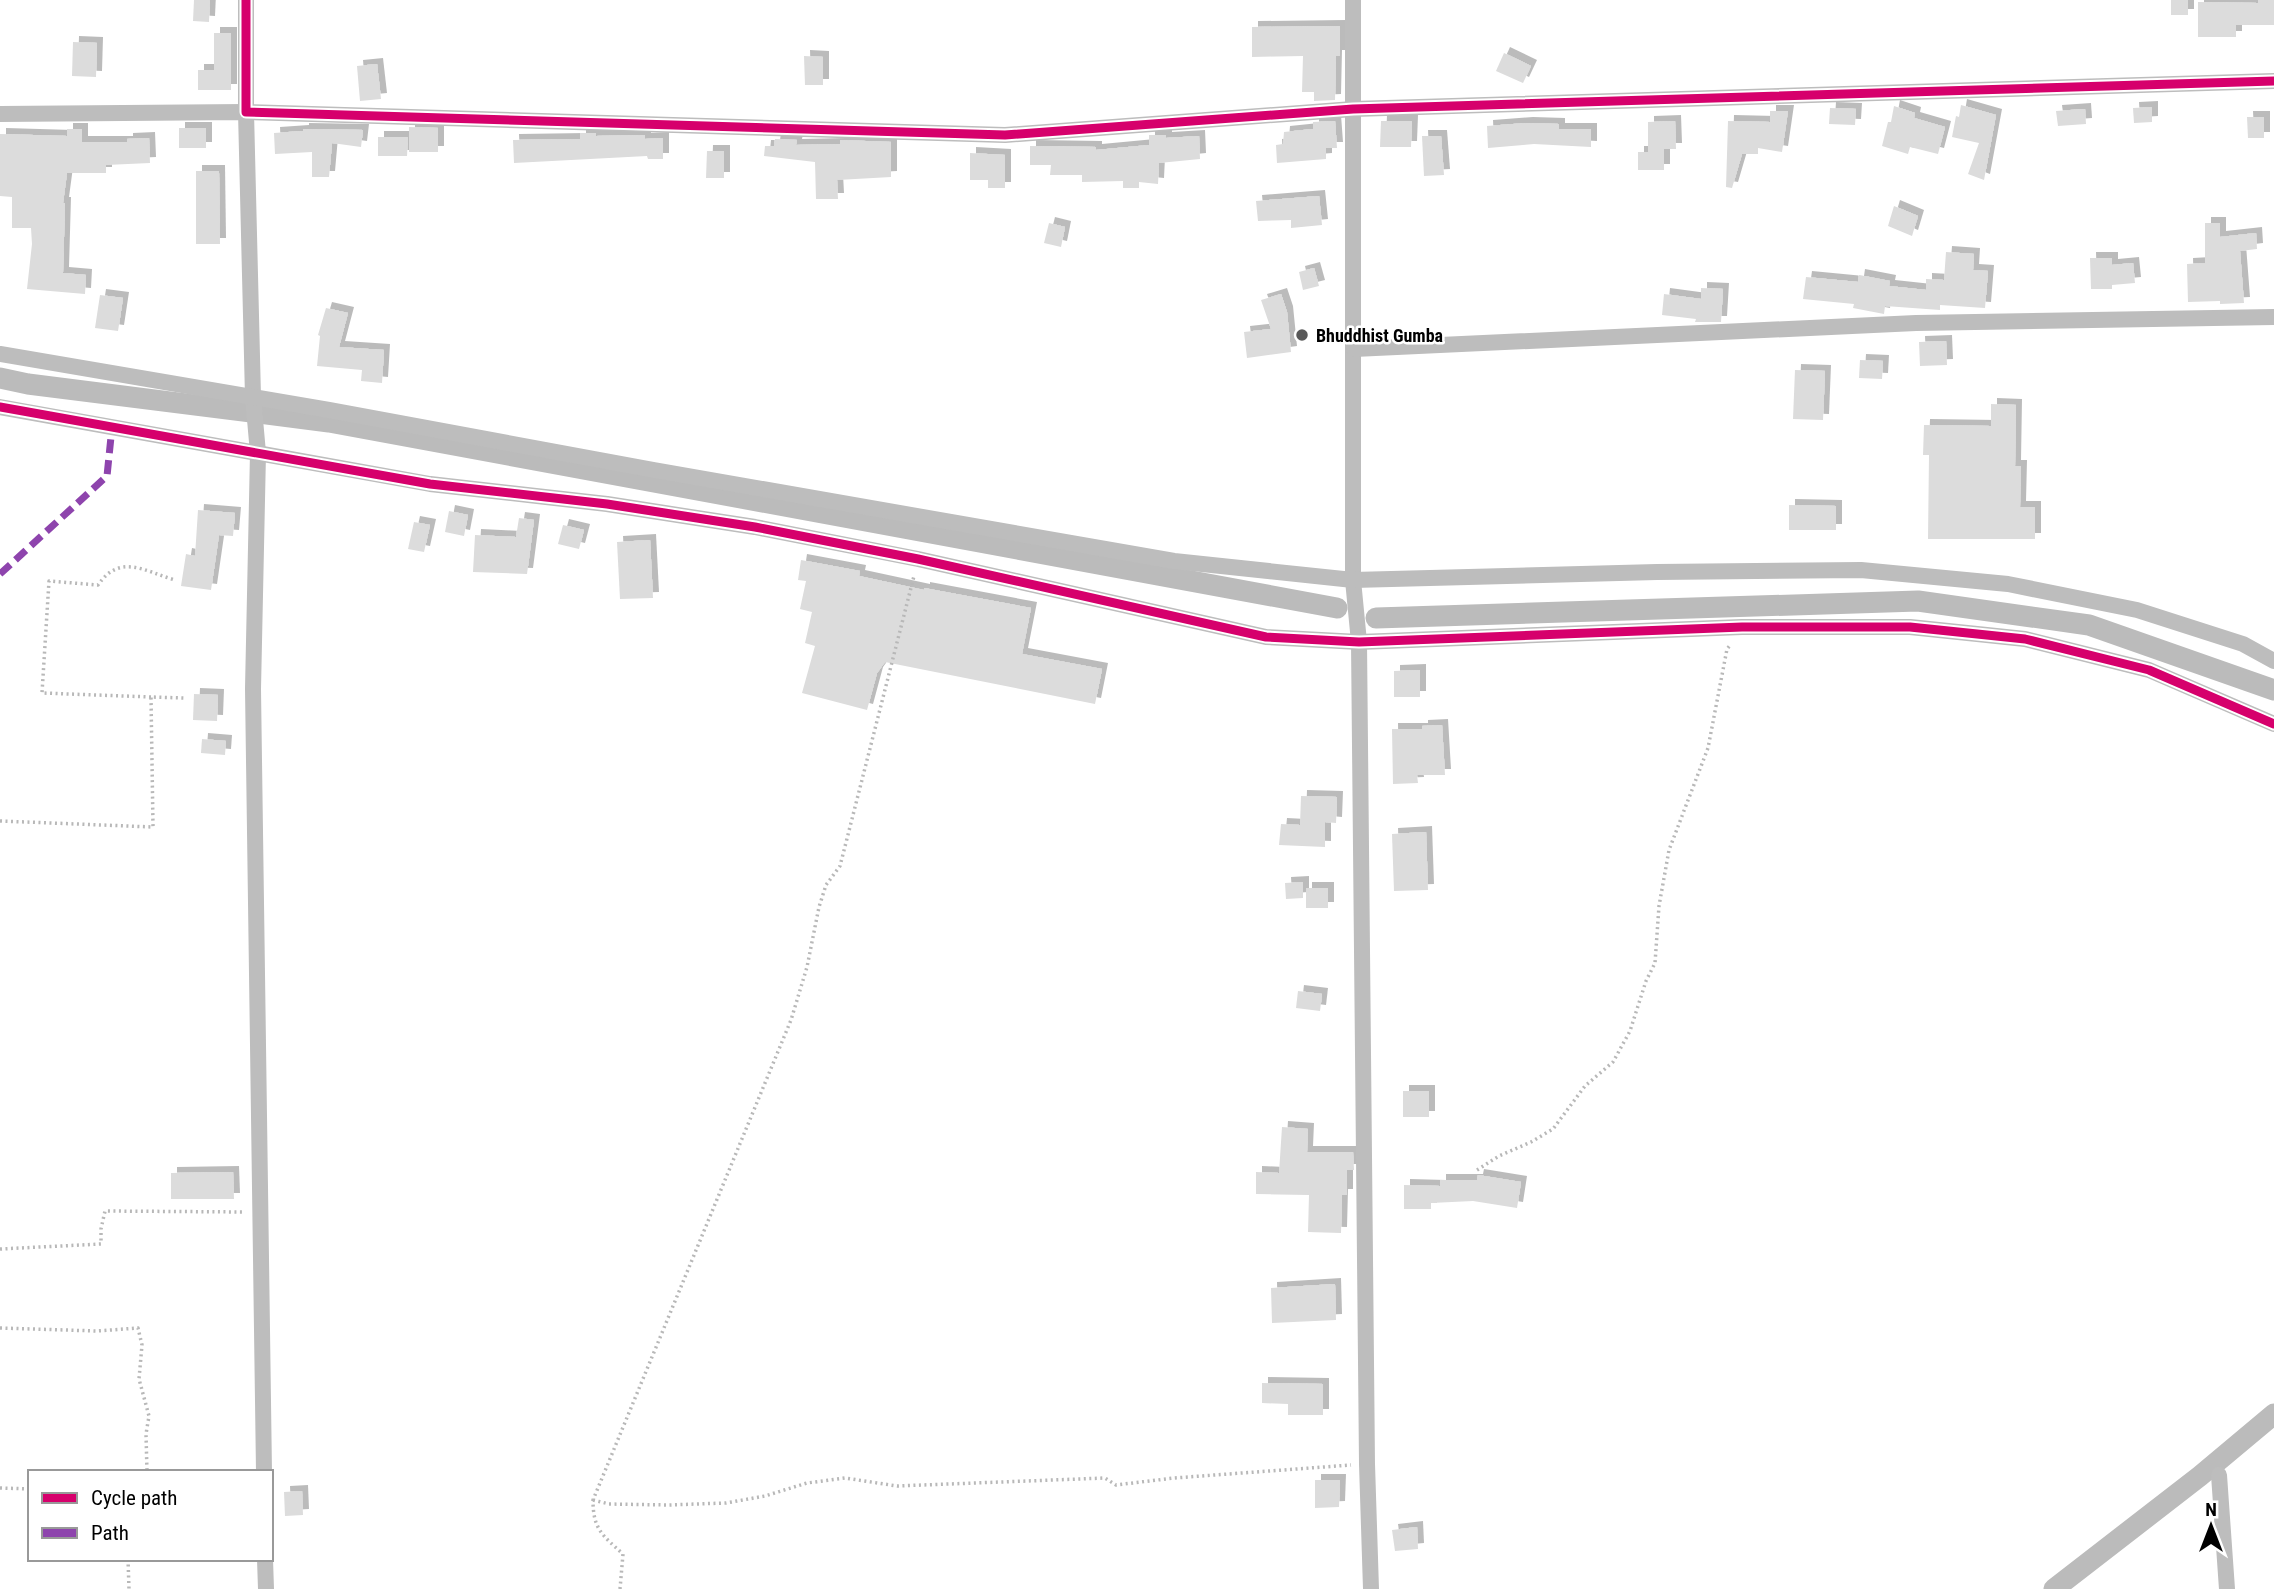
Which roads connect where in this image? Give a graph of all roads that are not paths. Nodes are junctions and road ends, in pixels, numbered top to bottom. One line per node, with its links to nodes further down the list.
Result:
1 (246, 0): 5 (street)
2 (1353, 0): 4 (street)
3 (2274, 81): 4 (street)
4 (1353, 109): 5 (street); 8 (street)
5 (246, 112): 6 (street); 10 (street)
6 (0, 114)
7 (2274, 317): 8 (street)
8 (1354, 349): 13 (street)
9 (0, 354): 10 (street)
10 (253, 397): 12 (street); 13 (street)
11 (0, 407): 12 (street)
12 (257, 446): 14 (street); 17 (street)
13 (1353, 580): 14 (street); 15 (street)
14 (1359, 642): 16 (street); 21 (street)
15 (2274, 662)
16 (2274, 724)
17 (264, 1470)
18 (2219, 1475): 22 (street)
19 (265, 1561): 20 (street)
20 (265, 1589)
21 (1371, 1589)
22 (2227, 1589)

